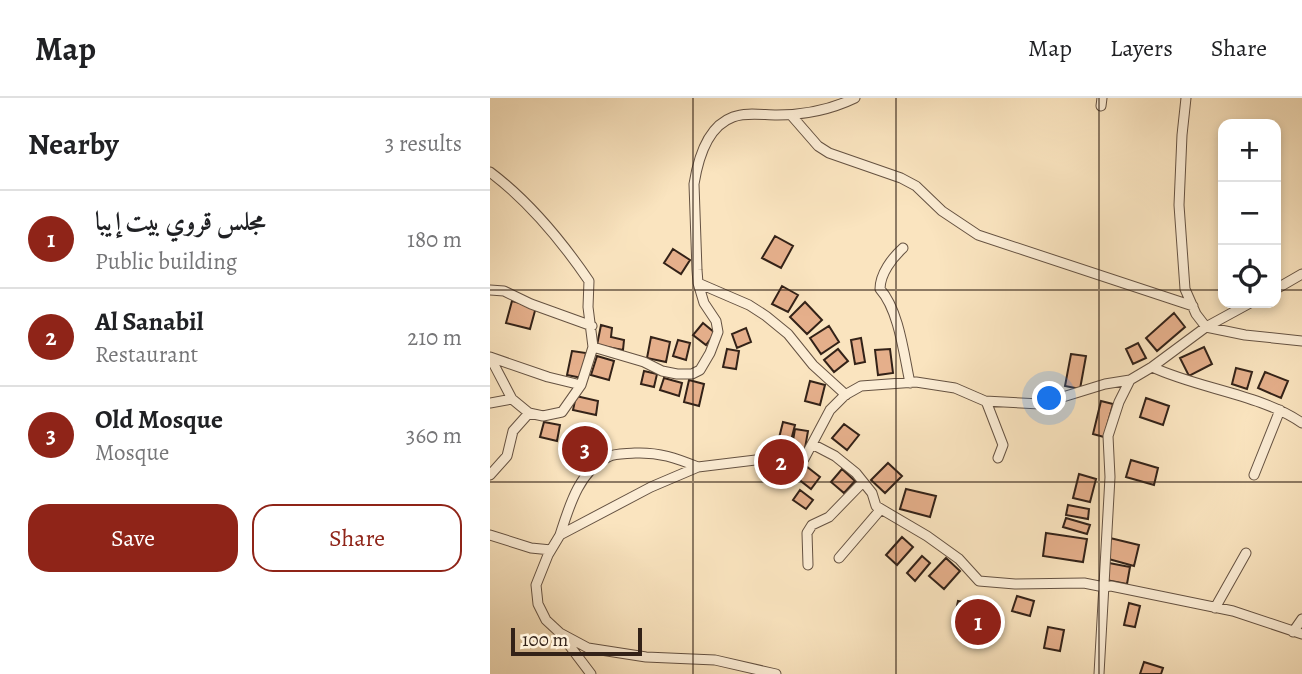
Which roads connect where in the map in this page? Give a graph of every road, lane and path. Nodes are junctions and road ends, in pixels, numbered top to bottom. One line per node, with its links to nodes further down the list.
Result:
1 (855, 98): 3 (street)
2 (1186, 98): 10 (street)
3 (790, 115): 7 (street); 10 (street)
4 (490, 173): 12 (street)
5 (902, 248): 19 (street)
6 (1302, 274): 8 (street)
7 (698, 283): 15 (street); 21 (street)
8 (1281, 286)
9 (490, 290): 12 (street)
10 (1193, 306): 13 (street)
11 (1241, 308): 13 (street)
12 (592, 326): 15 (street)
13 (1206, 327): 14 (street); 17 (street)
14 (1302, 341)
15 (593, 347): 20 (street)
16 (490, 357): 20 (street); 22 (street)
17 (1152, 367): 18 (street); 25 (street)
18 (1130, 380): 23 (street); 41 (street)
19 (909, 383): 21 (street); 23 (street)
20 (581, 385): 26 (street)
21 (846, 395): 28 (street)
22 (512, 399): 24 (street); 26 (street)
23 (986, 401): 29 (street)
24 (490, 403)
25 (1280, 410): 27 (street); 32 (street)
26 (529, 413): 31 (street)
27 (1302, 423)
28 (813, 444): 30 (street); 33 (street)
29 (998, 458)
30 (698, 467): 36 (street); 36 (street)
31 (490, 475)
32 (1254, 475)
33 (863, 482): 34 (street); 40 (street)
34 (881, 509): 39 (street); 41 (street)
35 (490, 535): 37 (street)
36 (560, 535): 37 (street)
37 (551, 550): 44 (street)
38 (1246, 553): 42 (street)
39 (839, 558)
40 (808, 565)
41 (1104, 587): 42 (street); 48 (street)
42 (1216, 608): 45 (street)
43 (1302, 619): 45 (street)
44 (560, 633): 46 (street); 47 (street)
45 (1298, 633)
46 (591, 674)
47 (776, 674)
48 (1099, 674)

